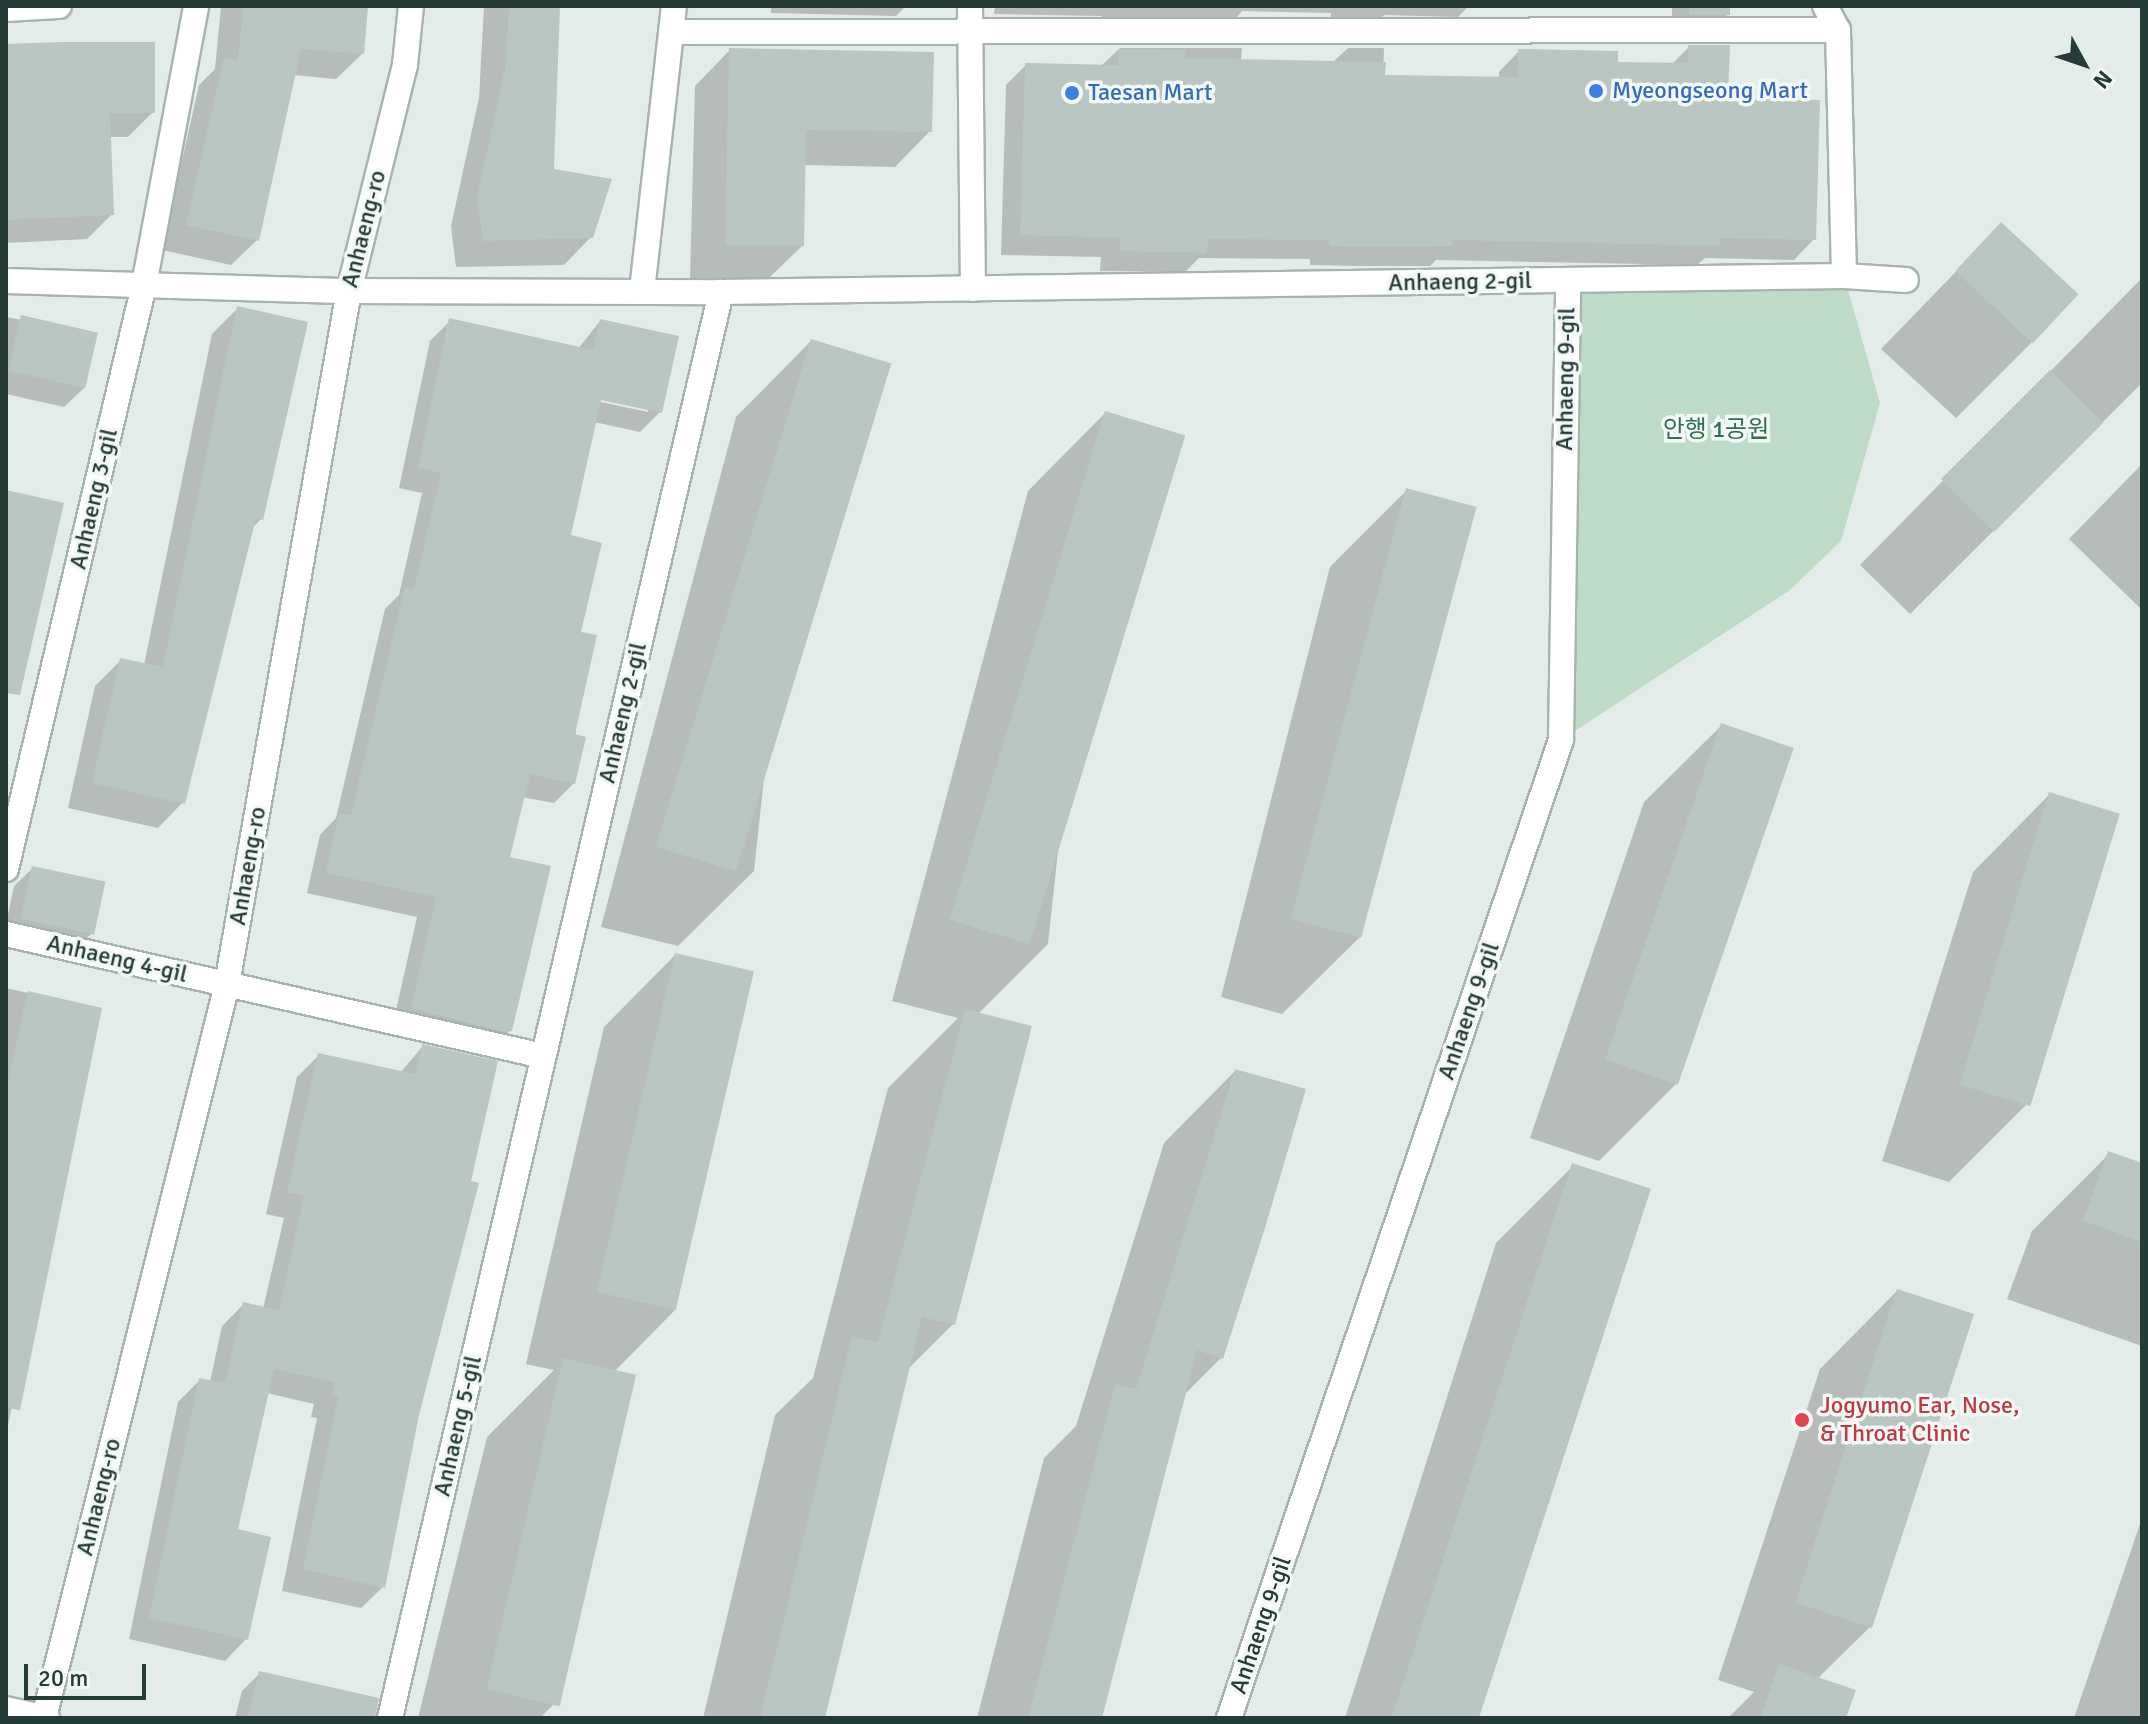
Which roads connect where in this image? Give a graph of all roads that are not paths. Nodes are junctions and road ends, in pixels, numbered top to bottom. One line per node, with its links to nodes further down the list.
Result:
1 (59, 6): 6 (street)
2 (196, 6): 14 (street, Anhaeng 3-gil)
3 (411, 6): 16 (street, Anhaeng-ro)
4 (674, 6): 9 (street)
5 (1825, 6): 8 (street)
6 (6, 9)
7 (970, 18): 8 (street); 9 (street); 15 (street)
8 (1838, 30): 10 (street)
9 (673, 32): 17 (street)
10 (1844, 276): 11 (street, Anhaeng 2-gil); 13 (street, Anhaeng 2-gil)
11 (1906, 280)
12 (6, 281): 14 (street)
13 (1568, 281): 15 (street, Anhaeng 2-gil); 27 (street, Anhaeng 9-gil)
14 (144, 285): 16 (street); 19 (street, Anhaeng 3-gil)
15 (973, 289): 18 (street, Anhaeng 2-gil)
16 (349, 291): 17 (street, Anhaeng 2-gil); 21 (street, Anhaeng-ro)
17 (642, 291): 18 (street, Anhaeng 2-gil)
18 (721, 292): 22 (street, Anhaeng 2-gil)
19 (6, 869)
20 (6, 934): 21 (street, Anhaeng 4-gil)
21 (227, 984): 22 (street, Anhaeng 4-gil); 25 (street, Anhaeng-ro)
22 (543, 1056): 23 (street, Anhaeng 2-gil)
23 (526, 1135): 26 (street, Anhaeng 5-gil)
24 (6, 1709): 25 (street)
25 (45, 1718)
26 (390, 1718)
27 (1229, 1718)

